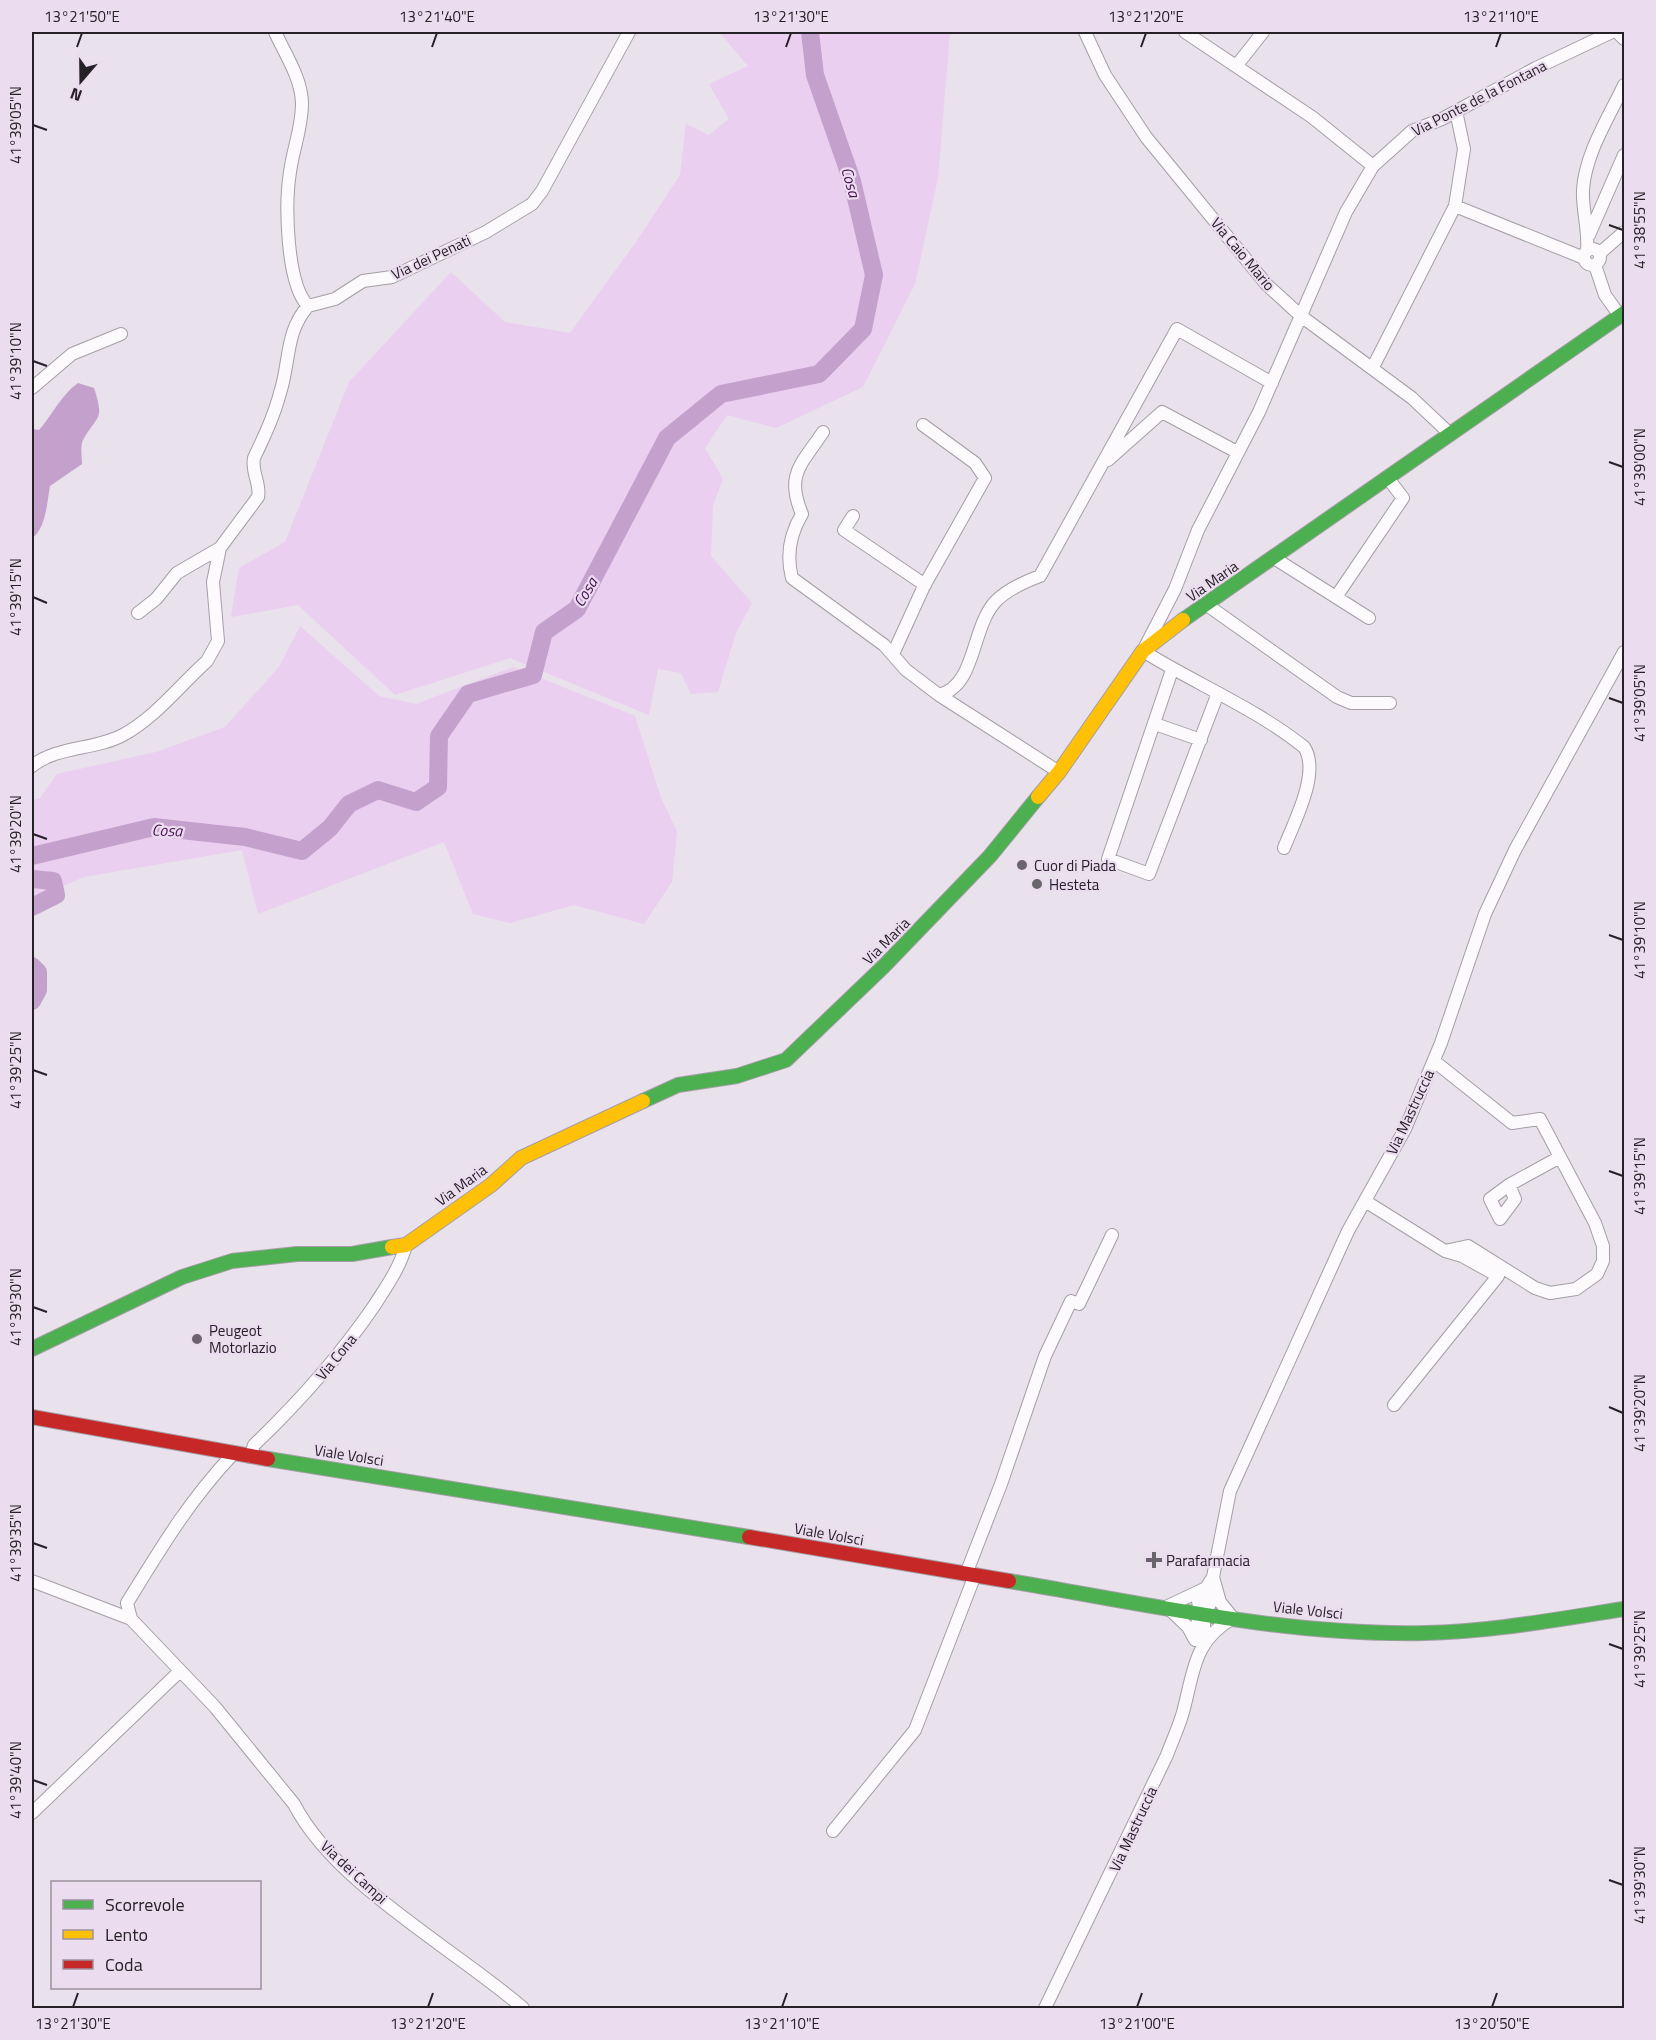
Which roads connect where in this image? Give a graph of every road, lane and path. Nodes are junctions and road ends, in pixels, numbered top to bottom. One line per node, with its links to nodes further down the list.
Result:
1 (275, 32): 18 (street)
2 (629, 32): 18 (street, Via dei Penati)
3 (1085, 32): 20 (street, Via Caio Mario)
4 (1185, 32): 9 (street)
5 (1263, 32): 9 (street)
6 (1612, 32): 11 (street, Via Ponte de la Fontana)
7 (1617, 32): 8 (street)
8 (1624, 39)
9 (1237, 64): 13 (street)
10 (1624, 85): 16 (street)
11 (1456, 111): 13 (street, Via Ponte de la Fontana); 14 (street)
12 (1624, 155): 16 (street)
13 (1373, 166): 20 (street, Via Ponte de la Fontana)
14 (1455, 206): 17 (street); 22 (street)
15 (1624, 231): 17 (street)
16 (1588, 236): 17 (street)
17 (1591, 257): 19 (street)
18 (308, 306): 32 (street)
19 (1622, 314): 27 (street, Via Maria)
20 (1301, 316): 22 (street, Via Caio Mario); 23 (street, Via Ponte de la Fontana)
21 (121, 334): 24 (street)
22 (1373, 367): 27 (street, Via Caio Mario)
23 (1272, 383): 28 (street, Via Ponte de la Fontana); 29 (street)
24 (32, 388)
25 (923, 425): 34 (street)
26 (823, 432): 41 (street)
27 (1449, 433): 30 (street, Via Maria)
28 (1237, 452): 29 (street); 39 (street, Via Ponte de la Fontana)
29 (1100, 467): 44 (street)
30 (1387, 477): 33 (street, Via Maria); 35 (street)
31 (854, 516): 34 (street)
32 (220, 548): 37 (street); 48 (street)
33 (1274, 558): 35 (street); 36 (street, Via Maria)
34 (925, 585): 41 (street)
35 (1336, 597): 38 (street)
36 (1207, 605): 39 (street, Via Maria); 45 (street)
37 (138, 613)
38 (1369, 618)
39 (1143, 651): 42 (street); 49 (street, Via Maria)
40 (1624, 652): 51 (street, Via Mastruccia)
41 (893, 654): 44 (street)
42 (1172, 670): 43 (street); 46 (street)
43 (1218, 693): 47 (street); 50 (street)
44 (939, 695): 49 (street)
45 (1390, 703)
46 (1155, 724): 47 (street); 47 (street)
47 (1201, 740)
48 (32, 766)
49 (1059, 772): 56 (street, Via Maria)
50 (1284, 848)
51 (1434, 1061): 52 (street); 54 (street, Via Mastruccia)
52 (1560, 1157): 53 (street); 57 (street)
53 (1509, 1185)
54 (1365, 1201): 57 (street); 65 (street, Via Mastruccia)
55 (1112, 1235): 63 (street)
56 (406, 1245): 58 (street, Via Maria); 62 (street, Via Cona)
57 (1445, 1251): 59 (street)
58 (32, 1349)
59 (1394, 1405)
60 (36, 1416): 61 (street, Viale Volsci)
61 (232, 1454): 62 (street, Viale Volsci); 70 (street)
62 (250, 1457): 63 (street, Viale Volsci)
63 (971, 1574): 66 (street, Viale Volsci); 74 (street)
64 (32, 1581): 70 (street)
65 (1210, 1584): 66 (street); 68 (street, Via Mastruccia); 69 (street)
66 (1164, 1607): 68 (street, Viale Volsci); 71 (street)
67 (1624, 1610): 69 (street, Viale Volsci)
68 (1202, 1613): 69 (street, Viale Volsci); 71 (street, Via Mastruccia)
69 (1233, 1618): 71 (street)
70 (131, 1619): 72 (street, Via dei Campi)
71 (1198, 1639): 76 (street, Via Mastruccia)
72 (180, 1671): 73 (street); 75 (street, Via dei Campi)
73 (32, 1813)
74 (833, 1831)
75 (523, 2008)
76 (1045, 2008)

